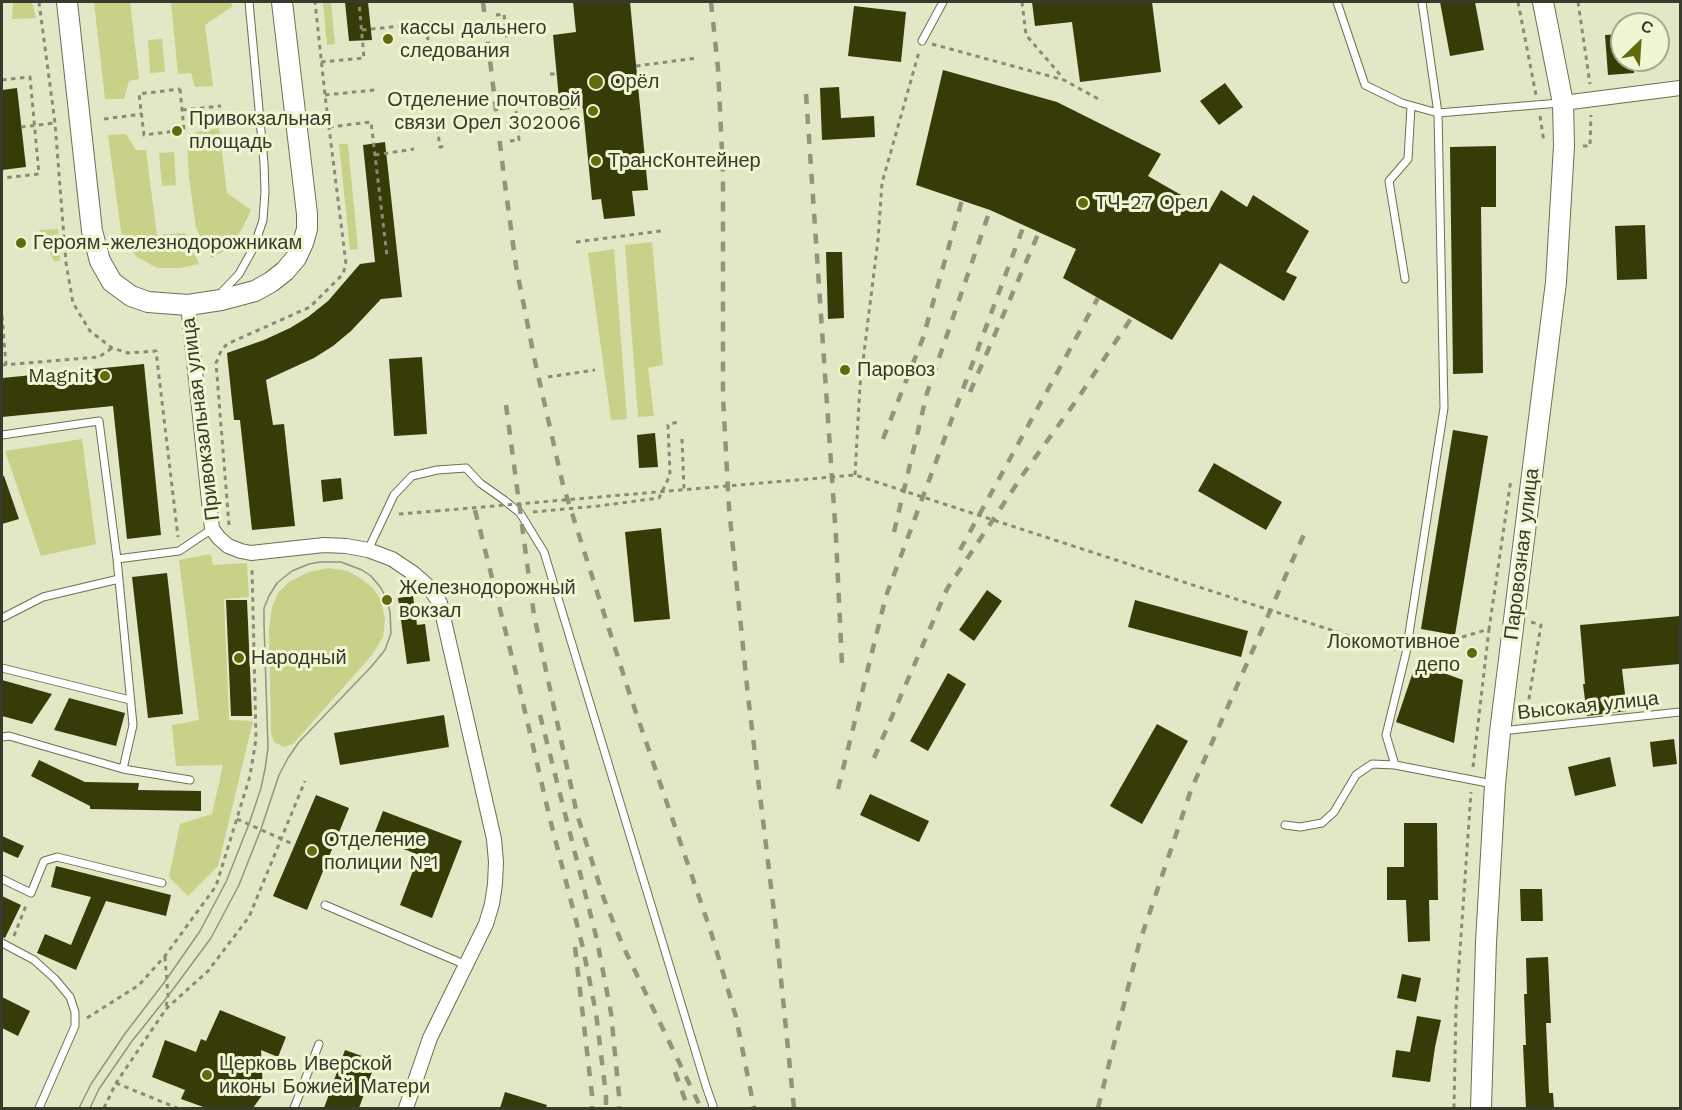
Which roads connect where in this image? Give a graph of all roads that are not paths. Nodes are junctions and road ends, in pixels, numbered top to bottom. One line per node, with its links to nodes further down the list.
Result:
1 (67, 2): 14 (main road, Привокзальная улица)
2 (249, 2): 14 (lane)
3 (282, 2): 14 (main road)
4 (943, 2): 8 (lane)
5 (1337, 2): 11 (lane)
6 (1422, 2): 12 (lane)
7 (1543, 2): 10 (main road, Паровозная улица)
8 (922, 41)
9 (1680, 88): 10 (street)
10 (1563, 102): 12 (lane); 24 (main road, Паровозная улица)
11 (1411, 106): 12 (lane); 13 (lane)
12 (1438, 113): 26 (lane)
13 (1405, 279)
14 (197, 304): 16 (street, Привокзальная улица)
15 (2, 435): 18 (lane)
16 (212, 529): 17 (street, Привокзальная улица); 18 (lane)
17 (368, 550): 35 (street); 40 (lane)
18 (117, 559): 19 (lane)
19 (119, 579): 20 (lane); 22 (lane)
20 (2, 618)
21 (2, 668): 22 (lane)
22 (130, 700): 27 (lane)
23 (1680, 712): 24 (lane, Высокая улица)
24 (1500, 732): 29 (main road, Паровозная улица)
25 (2, 737): 27 (lane)
26 (1395, 765): 29 (lane); 30 (lane)
27 (123, 768): 28 (lane)
28 (190, 780)
29 (1495, 785): 41 (main road, Паровозная улица)
30 (1285, 825)
31 (2, 879): 32 (lane)
32 (162, 883)
33 (325, 905): 35 (lane)
34 (2, 943): 37 (lane)
35 (466, 965): 39 (street)
36 (319, 1044): 38 (lane)
37 (39, 1108)
38 (294, 1108)
39 (406, 1108)
40 (712, 1108)
41 (1481, 1108)

